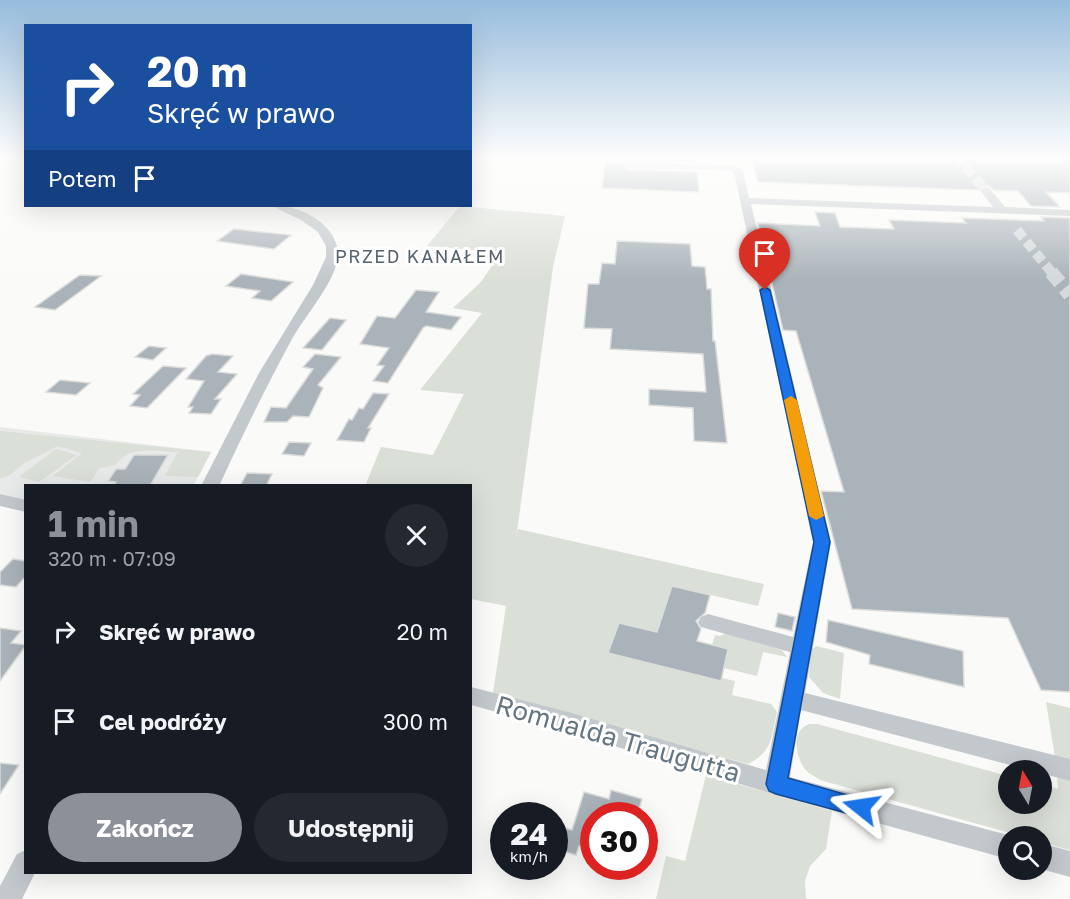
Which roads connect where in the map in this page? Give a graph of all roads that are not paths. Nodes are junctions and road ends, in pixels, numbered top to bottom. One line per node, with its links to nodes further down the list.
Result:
1 (744, 198): 3 (street)
2 (991, 198): 5 (street)
3 (745, 201): 5 (street); 11 (street)
4 (279, 207): 7 (street)
5 (1002, 211): 6 (street)
6 (1070, 213)
7 (211, 484)
8 (0, 500): 9 (street)
9 (24, 506)
10 (708, 622): 11 (street)
11 (802, 647): 13 (street)
12 (472, 696): 15 (street, Romualda Traugutta)
13 (793, 699): 14 (street); 15 (street)
14 (1070, 770)
15 (776, 784): 16 (street, Romualda Traugutta)
16 (998, 845)
17 (1052, 859): 18 (street)
18 (1070, 864)
19 (24, 866): 20 (street)
20 (8, 899)

